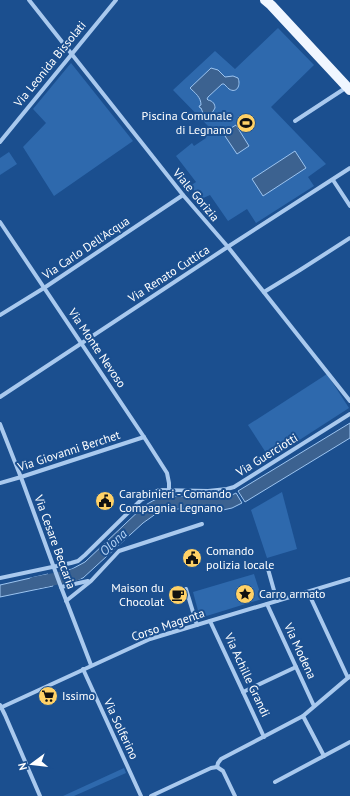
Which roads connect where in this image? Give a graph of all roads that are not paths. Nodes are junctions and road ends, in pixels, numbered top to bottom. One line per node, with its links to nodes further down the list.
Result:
1 (29, 0): 4 (street, Viale Gorizia)
2 (116, 0): 4 (street, Via Leonida Bissolati)
3 (265, 0): 5 (main road)
4 (72, 54): 7 (street, Via Leonida Bissolati); 10 (street, Viale Gorizia)
5 (349, 87): 6 (street)
6 (295, 121)
7 (0, 142)
8 (350, 168): 9 (street, Via Renato Cuttica)
9 (333, 180): 11 (street); 14 (street, Via Renato Cuttica)
10 (182, 195): 14 (street, Viale Gorizia); 15 (street, Via Carlo Dell'Acqua)
11 (350, 206)
12 (0, 222): 15 (street, Via Monte Nevoso)
13 (350, 238): 16 (street)
14 (228, 247): 16 (street, Viale Gorizia); 18 (street, Via Renato Cuttica)
15 (44, 288): 17 (street, Via Carlo Dell'Acqua); 18 (street, Via Monte Nevoso)
16 (264, 292): 20 (street, Viale Gorizia)
17 (0, 315)
18 (82, 343): 19 (street, Via Renato Cuttica); 23 (street, Via Monte Nevoso)
19 (0, 397)
20 (350, 401)
21 (350, 414): 26 (street, Via Guerciotti)
22 (0, 424): 24 (street, Via Cesare Beccaria)
23 (144, 437): 24 (street, Via Giovanni Berchet); 26 (street, Via Monte Nevoso)
24 (21, 477): 25 (street, Via Giovanni Berchet); 29 (street, Via Cesare Beccaria)
25 (0, 482)
26 (169, 490): 29 (street, Via Guerciotti)
27 (202, 524): 32 (street)
28 (266, 562): 37 (street)
29 (54, 569): 30 (street, Via Guerciotti); 33 (street, Via Cesare Beccaria)
30 (0, 578)
31 (350, 579): 35 (street, Corso Magenta)
32 (91, 581): 33 (street); 36 (street)
33 (60, 586): 36 (street, Via Cesare Beccaria)
34 (186, 589): 40 (street)
35 (308, 592): 37 (street, Corso Magenta); 44 (street)
36 (66, 601): 41 (street, Via Cesare Beccaria)
37 (277, 601): 38 (street, Corso Magenta)
38 (267, 604): 39 (street, Corso Magenta); 42 (street, Via Modena)
39 (210, 621): 40 (street, Corso Magenta); 45 (street, Via Achille Grandi)
40 (197, 625): 41 (street, Corso Magenta)
41 (91, 665): 43 (street, Corso Magenta)
42 (296, 667): 45 (street); 46 (street, Via Modena)
43 (83, 669): 47 (street, Corso Magenta); 55 (street, Via Solferino)
44 (349, 677): 46 (street)
45 (243, 692): 49 (street, Via Achille Grandi)
46 (314, 706): 48 (street)
47 (0, 707): 54 (street)
48 (303, 716): 49 (street); 51 (street)
49 (264, 737): 52 (street)
50 (350, 742): 51 (street)
51 (324, 756): 53 (street)
52 (217, 766): 56 (street); 57 (street)
53 (275, 782)
54 (40, 796)
55 (141, 796)
56 (151, 796)
57 (235, 796)

